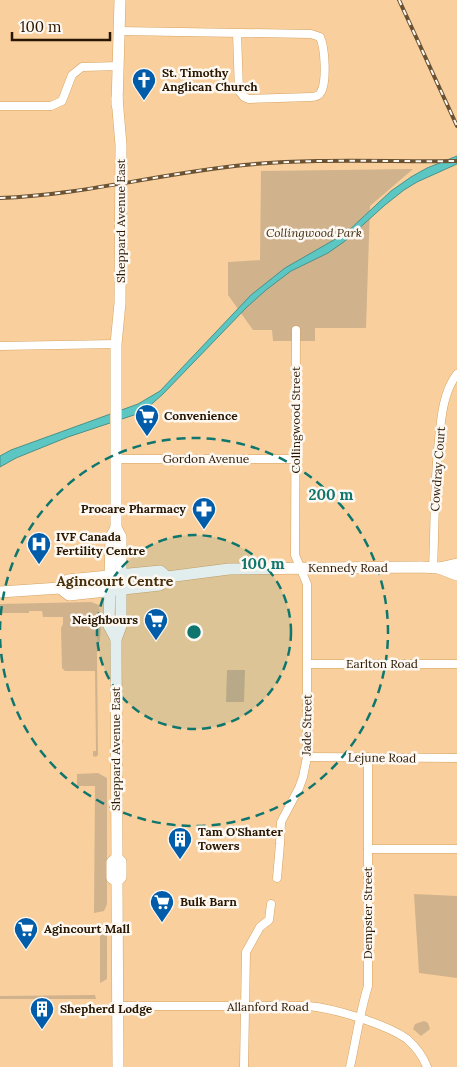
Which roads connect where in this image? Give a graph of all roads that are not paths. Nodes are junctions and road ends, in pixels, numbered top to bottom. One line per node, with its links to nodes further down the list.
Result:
1 (120, 0): 2 (main road, Sheppard Avenue East)
2 (119, 31): 3 (street); 4 (main road, Sheppard Avenue East)
3 (238, 33): 3 (street)
4 (119, 66): 5 (street); 7 (main road, Sheppard Avenue East)
5 (0, 106)
6 (296, 330): 11 (street, Collingwood Street)
7 (116, 344): 8 (street); 10 (main road, Sheppard Avenue East)
8 (0, 346)
9 (457, 374): 14 (street, Cowdray Court)
10 (115, 459): 11 (street, Gordon Avenue); 15 (main road, Sheppard Avenue East)
11 (296, 459): 13 (street, Collingwood Street)
12 (457, 564): 14 (main road, Kennedy Road)
13 (301, 568): 14 (main road, Kennedy Road); 17 (main road, Kennedy Road); 21 (street, Jade Street)
14 (436, 568): 16 (main road, Kennedy Road)
15 (115, 575): 17 (main road, Kennedy Road); 18 (main road, Kennedy Road); 19 (main road, Sheppard Avenue East)
16 (457, 575)
17 (167, 577): 19 (main road, Kennedy Road)
18 (60, 588): 19 (main road, Kennedy Road); 20 (main road, Kennedy Road)
19 (115, 589): 30 (main road, Sheppard Avenue East)
20 (0, 592)
21 (308, 664): 22 (street, Earlton Road); 24 (street, Jade Street)
22 (457, 664)
23 (368, 757): 24 (street, Lejune Road); 25 (street, Lejune Road); 27 (street, Dempster Street)
24 (307, 758): 28 (street, Jade Street)
25 (457, 758)
26 (457, 848): 27 (street)
27 (368, 849): 32 (street, Dempster Street)
28 (276, 878)
29 (271, 904): 31 (street)
30 (118, 1006): 31 (street, Allanford Road); 33 (main road, Sheppard Avenue East)
31 (244, 1007): 32 (street, Allanford Road); 34 (street)
32 (360, 1019): 35 (street, Dempster Street); 36 (street, Allanford Road)
33 (118, 1067)
34 (244, 1067)
35 (350, 1067)
36 (427, 1067)

